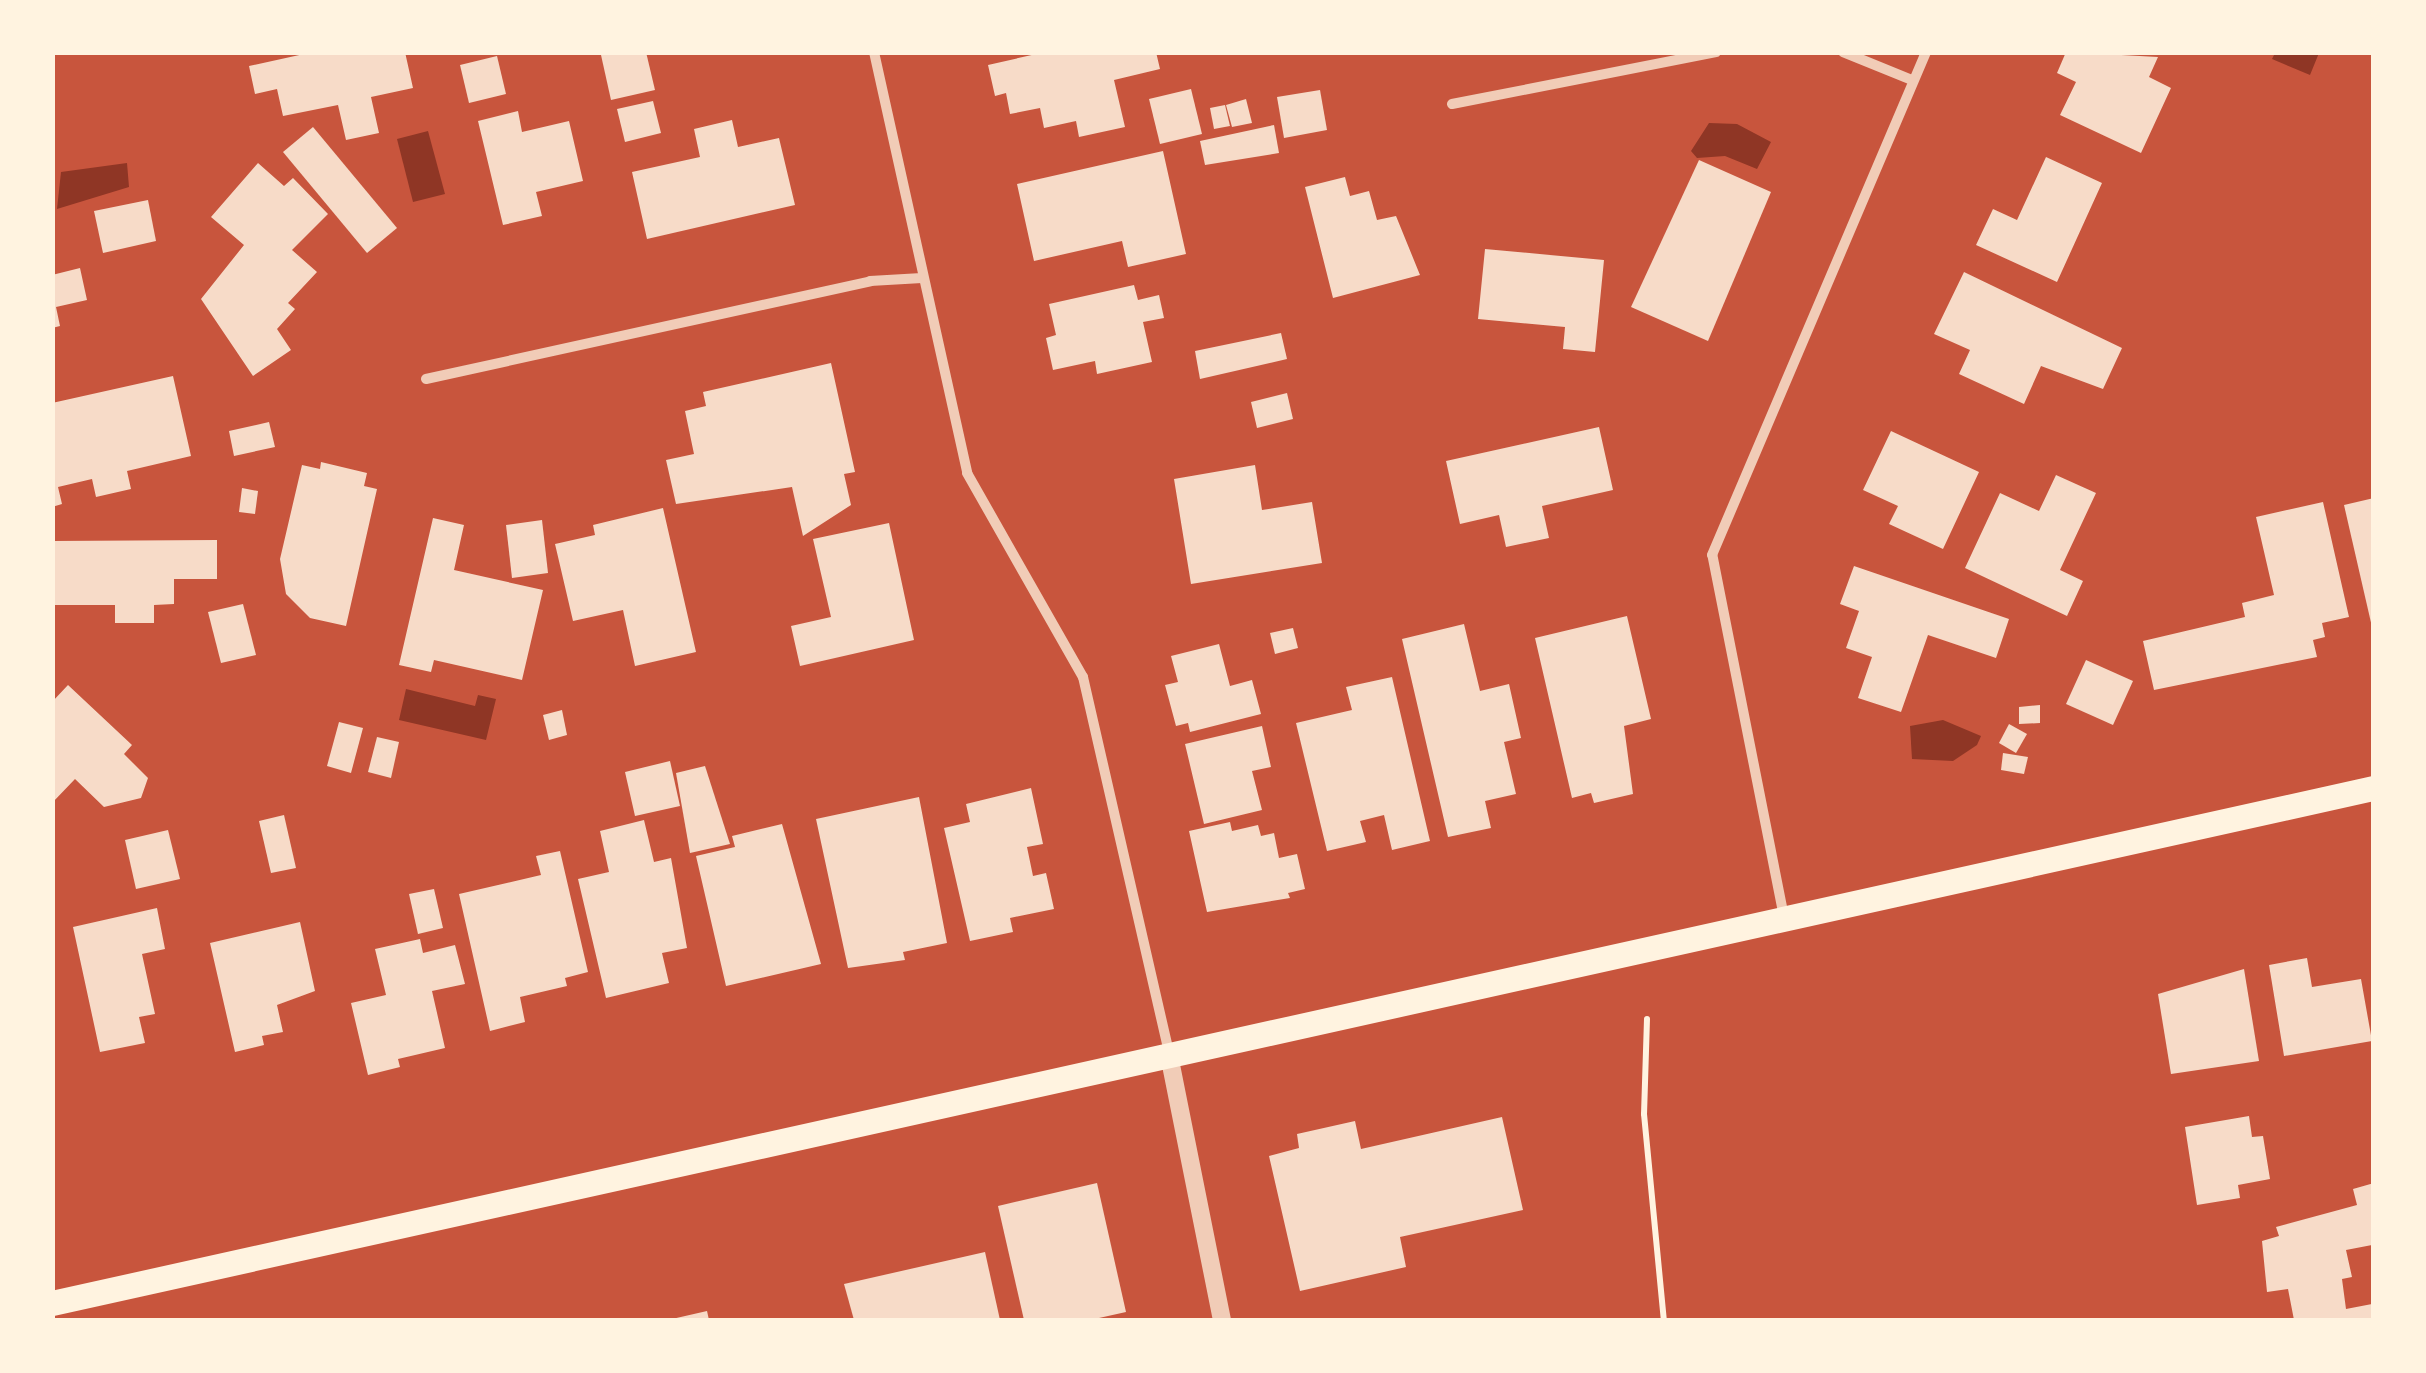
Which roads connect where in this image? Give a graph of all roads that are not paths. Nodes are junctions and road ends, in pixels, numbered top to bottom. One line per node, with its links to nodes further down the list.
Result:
1 (874, 52): 7 (street)
2 (1716, 52): 6 (street)
3 (1843, 52): 5 (street)
4 (1926, 52): 5 (street)
5 (1912, 80): 10 (street)
6 (1452, 104)
7 (922, 278): 8 (street); 11 (street)
8 (426, 379)
9 (2374, 788): 10 (main road)
10 (1784, 918): 11 (main road)
11 (1169, 1055): 12 (main road); 13 (street)
12 (52, 1302)
13 (1222, 1320)

